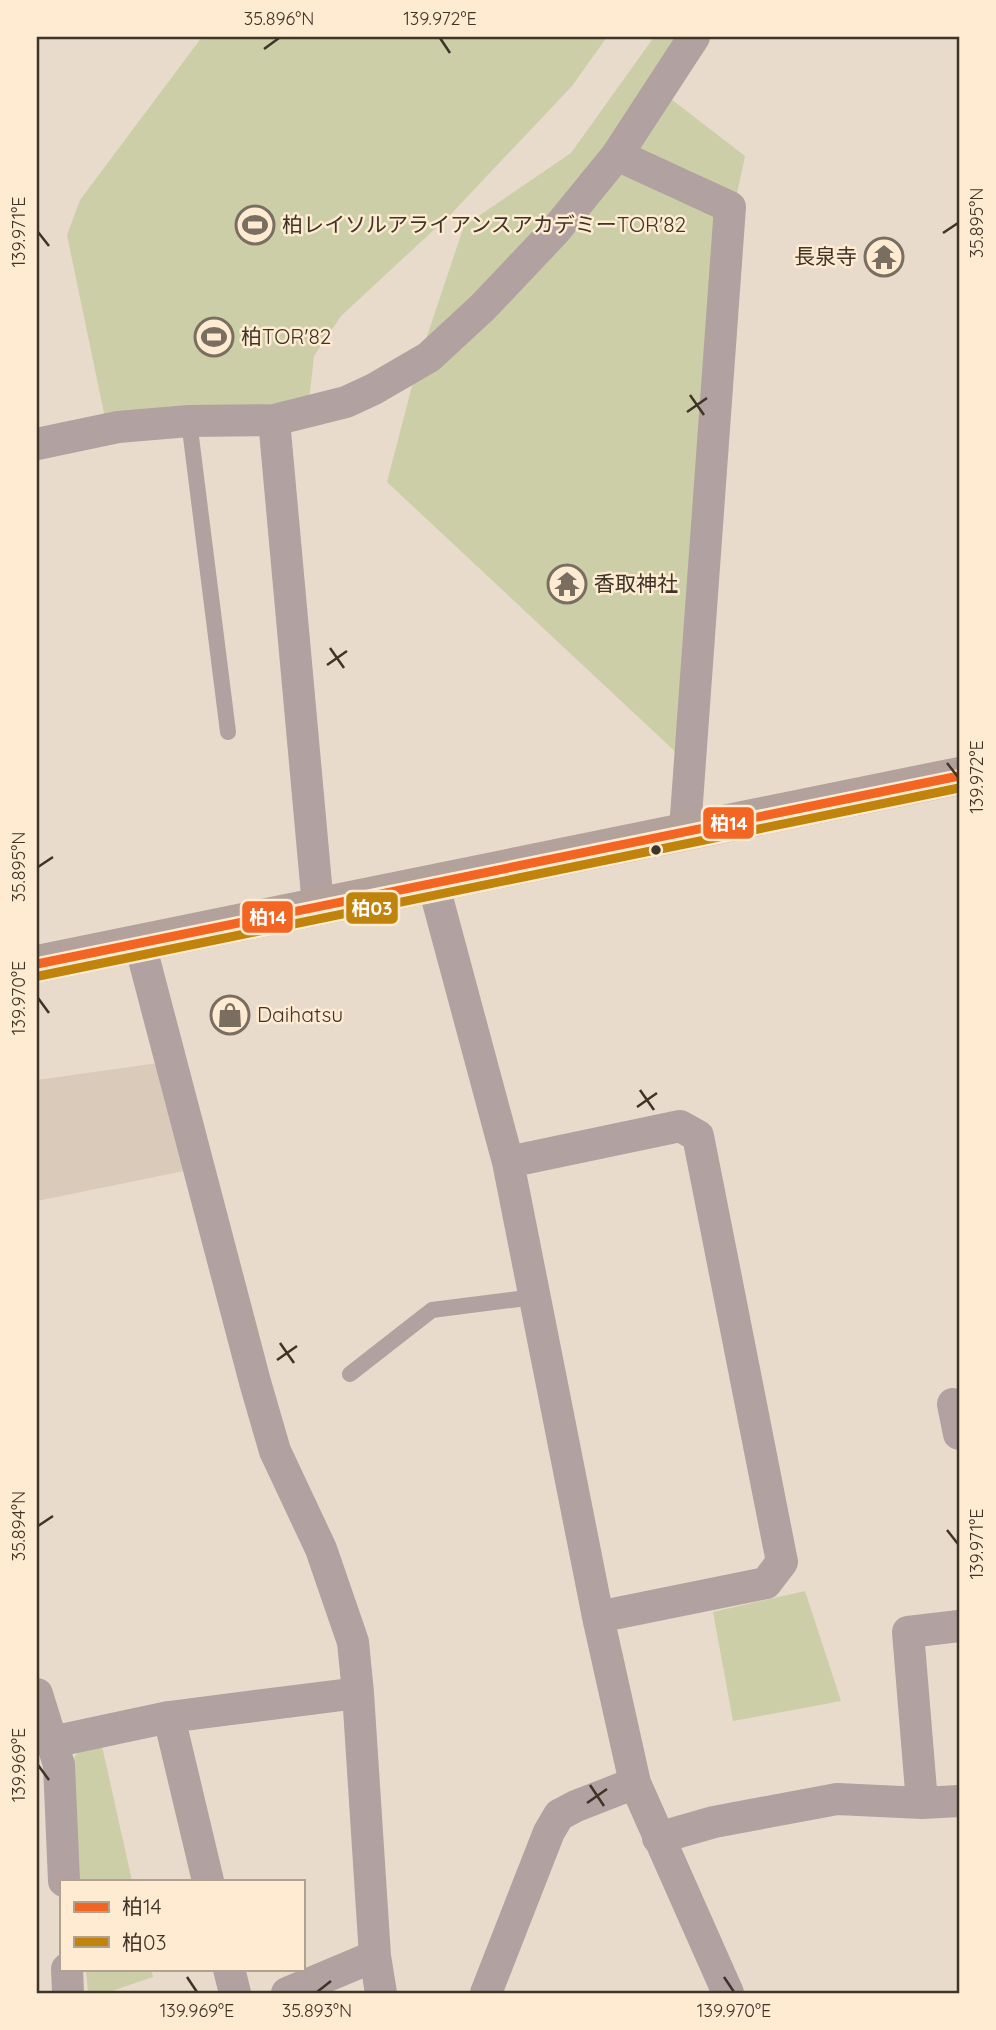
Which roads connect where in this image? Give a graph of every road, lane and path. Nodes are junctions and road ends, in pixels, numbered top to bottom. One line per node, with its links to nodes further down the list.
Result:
1 (694, 37): 2 (street)
2 (617, 155): 3 (street); 8 (street)
3 (274, 420): 4 (street); 10 (street)
4 (189, 421): 5 (street); 6 (lane)
5 (37, 444)
6 (228, 732)
7 (959, 776): 8 (main road)
8 (690, 831): 9 (main road)
9 (433, 883): 10 (main road); 13 (street)
10 (318, 906): 11 (main road)
11 (140, 944): 12 (main road); 18 (street)
12 (37, 964)
13 (508, 1162): 14 (street); 16 (street)
14 (534, 1297): 15 (lane); 16 (street)
15 (350, 1374)
16 (598, 1617): 22 (street)
17 (959, 1626): 24 (street)
18 (358, 1693): 20 (street); 28 (street)
19 (37, 1694): 21 (street)
20 (169, 1717): 21 (street); 27 (street)
21 (52, 1742): 26 (street)
22 (635, 1783): 25 (street); 35 (street)
23 (959, 1801): 24 (street)
24 (922, 1803): 25 (street)
25 (658, 1838): 36 (street)
26 (64, 1880)
27 (208, 1880)
28 (375, 1955): 33 (street); 34 (street)
29 (68, 1970): 31 (street)
30 (229, 1970): 32 (street)
31 (68, 1993)
32 (235, 1993)
33 (287, 1993)
34 (381, 1993)
35 (486, 1993)
36 (728, 1993)

